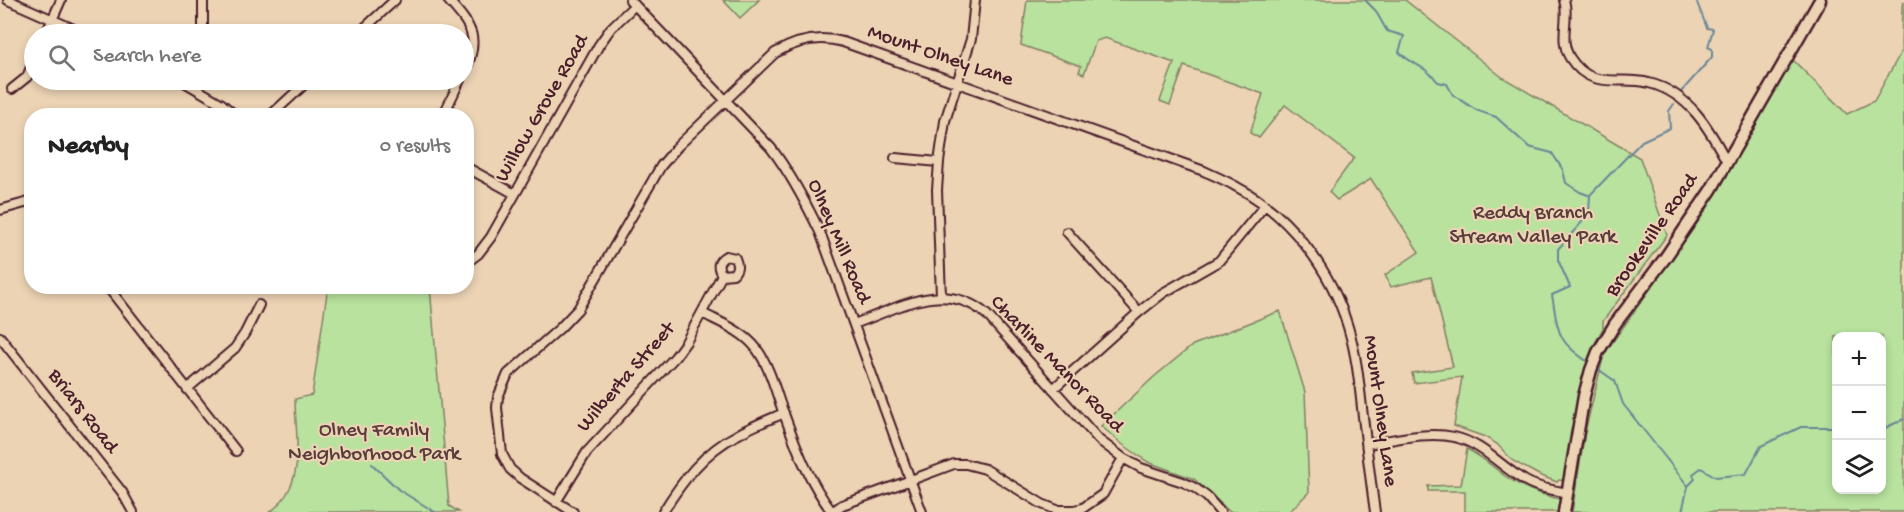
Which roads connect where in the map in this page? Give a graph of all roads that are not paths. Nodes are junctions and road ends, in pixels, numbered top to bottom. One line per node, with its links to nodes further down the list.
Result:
1 (8, 0): 10 (street)
2 (61, 0): 10 (street)
3 (203, 0): 13 (street)
4 (395, 0): 14 (street)
5 (448, 0): 15 (street)
6 (975, 0): 17 (street)
7 (1564, 0): 28 (street)
8 (1820, 0): 28 (street, Brookeville Road)
9 (632, 3): 22 (street, Olney Mill Road); 30 (street, Willow Grove Road)
10 (52, 20): 11 (street); 12 (street)
11 (50, 24)
12 (61, 24)
13 (202, 24)
14 (369, 24)
15 (467, 24)
16 (24, 79): 18 (street)
17 (958, 82): 22 (street, Mount Olney Lane); 27 (street); 32 (street, Mount Olney Lane)
18 (12, 89)
19 (200, 90): 23 (street)
20 (298, 90): 24 (street)
21 (455, 90): 25 (street)
22 (725, 100): 42 (street, Olney Mill Road); 52 (street, Mount Olney Lane)
23 (227, 108)
24 (279, 108)
25 (447, 108)
26 (895, 158): 27 (street)
27 (939, 162): 38 (street)
28 (1727, 162): 51 (street, Brookeville Road)
29 (474, 171): 30 (street)
30 (515, 194): 35 (street, Willow Grove Road)
31 (24, 203): 33 (street)
32 (1265, 205): 40 (street); 47 (street, Mount Olney Lane)
33 (0, 210)
34 (1067, 232): 40 (street)
35 (474, 257)
36 (722, 276): 41 (street, Wilberta Street)
37 (113, 294): 45 (street)
38 (941, 296): 42 (street, Charline Manor Road); 44 (street, Charline Manor Road)
39 (259, 304): 45 (street)
40 (1139, 312): 44 (street)
41 (702, 313): 46 (street); 52 (street, Wilberta Street)
42 (854, 324): 50 (street, Olney Mill Road)
43 (0, 337): 54 (street, Briars Road)
44 (1053, 388): 49 (street, Charline Manor Road)
45 (187, 389): 48 (street)
46 (784, 413): 56 (street); 57 (street)
47 (1366, 444): 51 (street); 60 (street, Mount Olney Lane)
48 (236, 451)
49 (1123, 458): 53 (street); 59 (street, Charline Manor Road)
50 (910, 480): 53 (street); 57 (street); 58 (street, Olney Mill Road)
51 (1568, 493): 61 (street, Brookeville Road)
52 (556, 502): 55 (street, Mount Olney Lane)
53 (1063, 511)
54 (133, 512)
55 (573, 512)
56 (663, 512)
57 (832, 512)
58 (922, 512)
59 (1220, 512)
60 (1375, 512)
61 (1564, 512)

